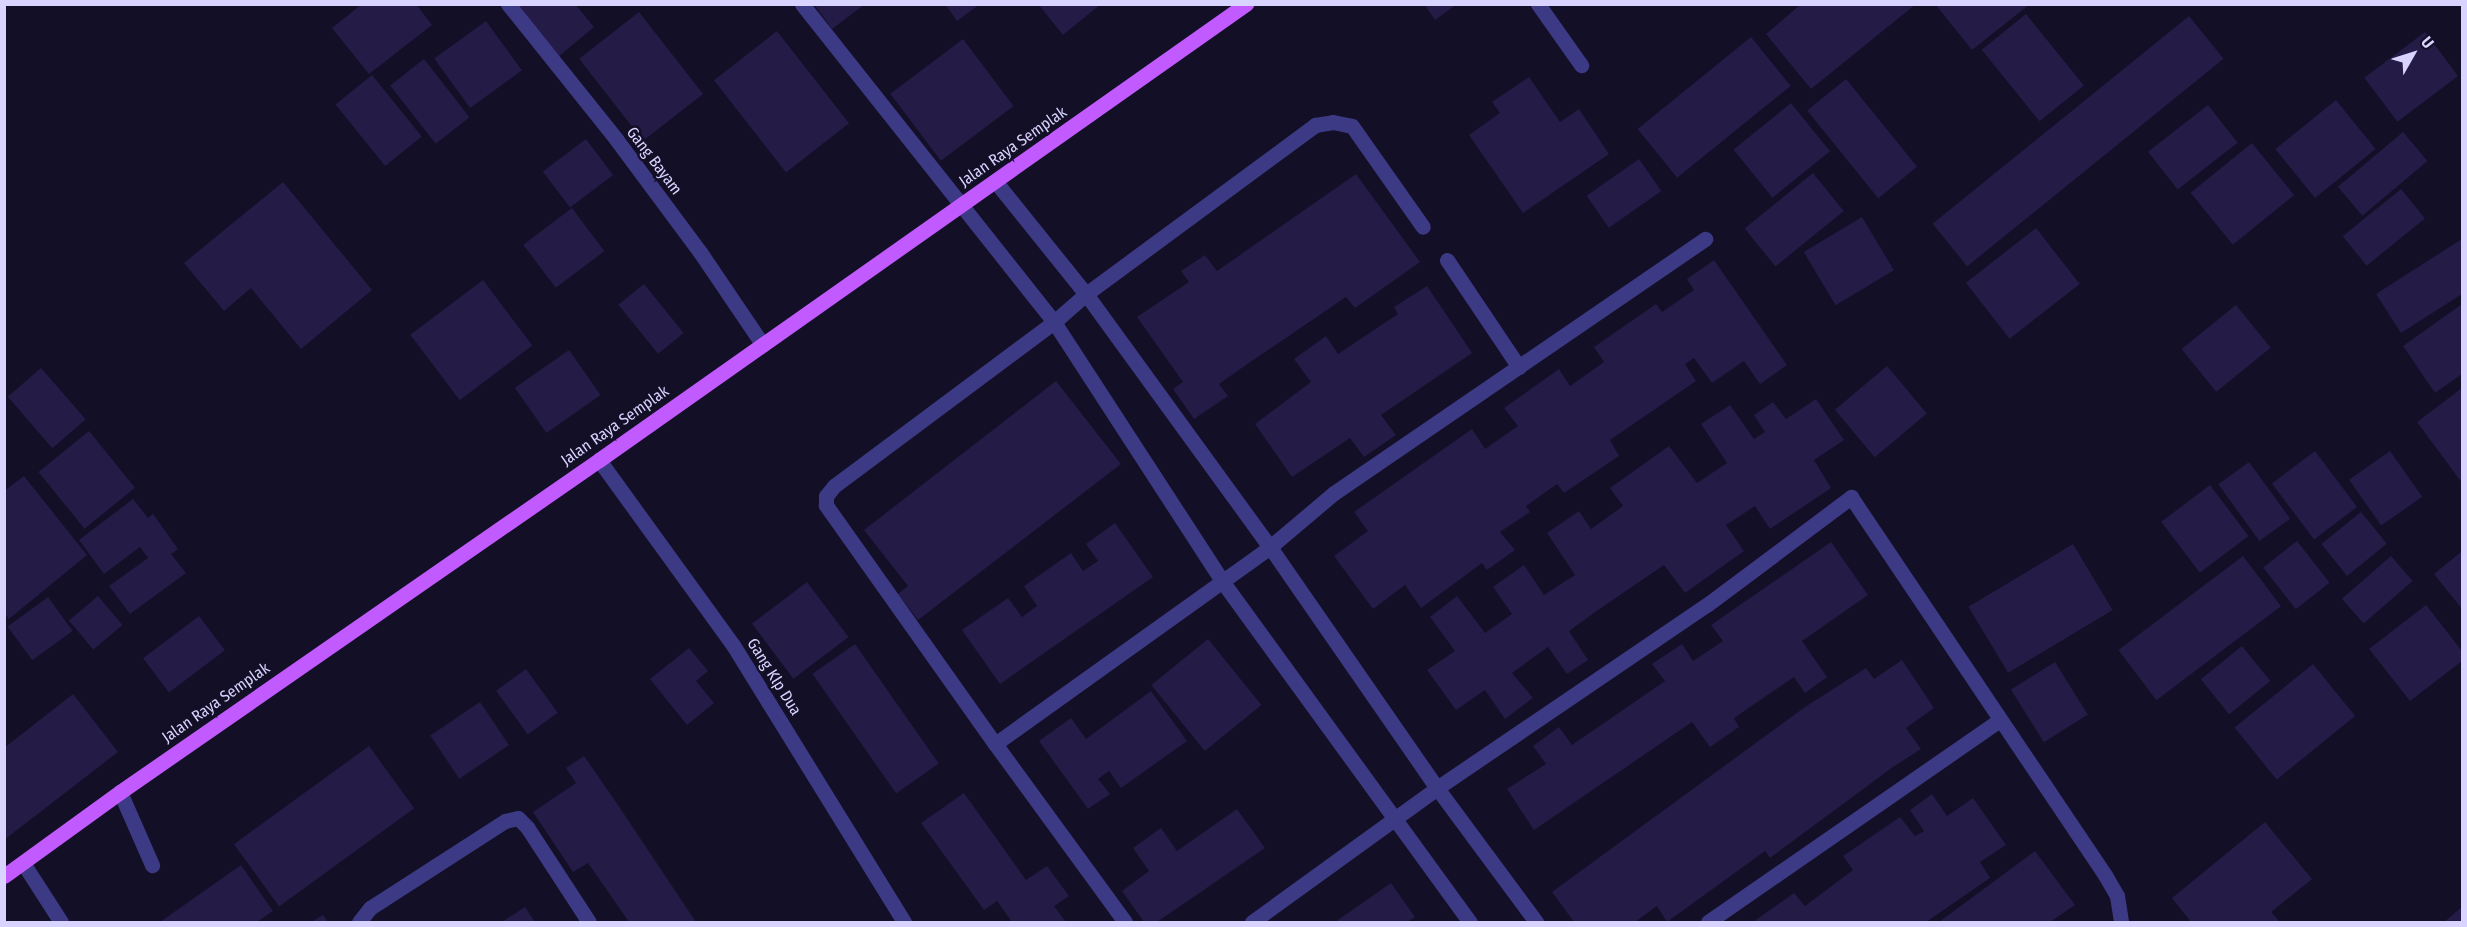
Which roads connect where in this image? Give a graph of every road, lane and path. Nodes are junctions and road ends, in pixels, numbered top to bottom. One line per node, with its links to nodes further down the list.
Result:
1 (508, 4): 13 (street, Gang Bayam)
2 (802, 4): 7 (street)
3 (1246, 4): 6 (main road, Jalan Raya Semplak)
4 (1538, 4): 5 (street)
5 (1581, 65)
6 (995, 181): 7 (main road, Jalan Raya Semplak); 11 (street)
7 (961, 205): 12 (street); 13 (main road, Jalan Raya Semplak)
8 (1423, 227): 11 (street)
9 (1705, 239): 14 (street)
10 (1447, 260): 14 (street)
11 (1086, 294): 12 (street); 16 (street)
12 (1054, 322): 17 (street); 19 (street)
13 (763, 345): 15 (main road, Jalan Raya Semplak)
14 (1519, 367): 16 (street)
15 (599, 460): 21 (main road, Jalan Raya Semplak); 29 (street, Gang Klp Dua)
16 (1270, 547): 17 (street); 20 (street)
17 (1222, 581): 19 (street); 22 (street)
18 (2000, 720): 20 (street); 34 (street); 35 (street)
19 (996, 744): 30 (street)
20 (1437, 788): 22 (street); 33 (street)
21 (122, 798): 23 (main road, Jalan Raya Semplak); 24 (street)
22 (1395, 819): 31 (street); 32 (street)
23 (23, 863): 25 (main road, Jalan Raya Semplak); 26 (street)
24 (152, 865)
25 (4, 876)
26 (61, 922)
27 (359, 922): 28 (street)
28 (589, 922)
29 (904, 922)
30 (1125, 922)
31 (1252, 922)
32 (1470, 922)
33 (1536, 922)
34 (1708, 922)
35 (2121, 922)

